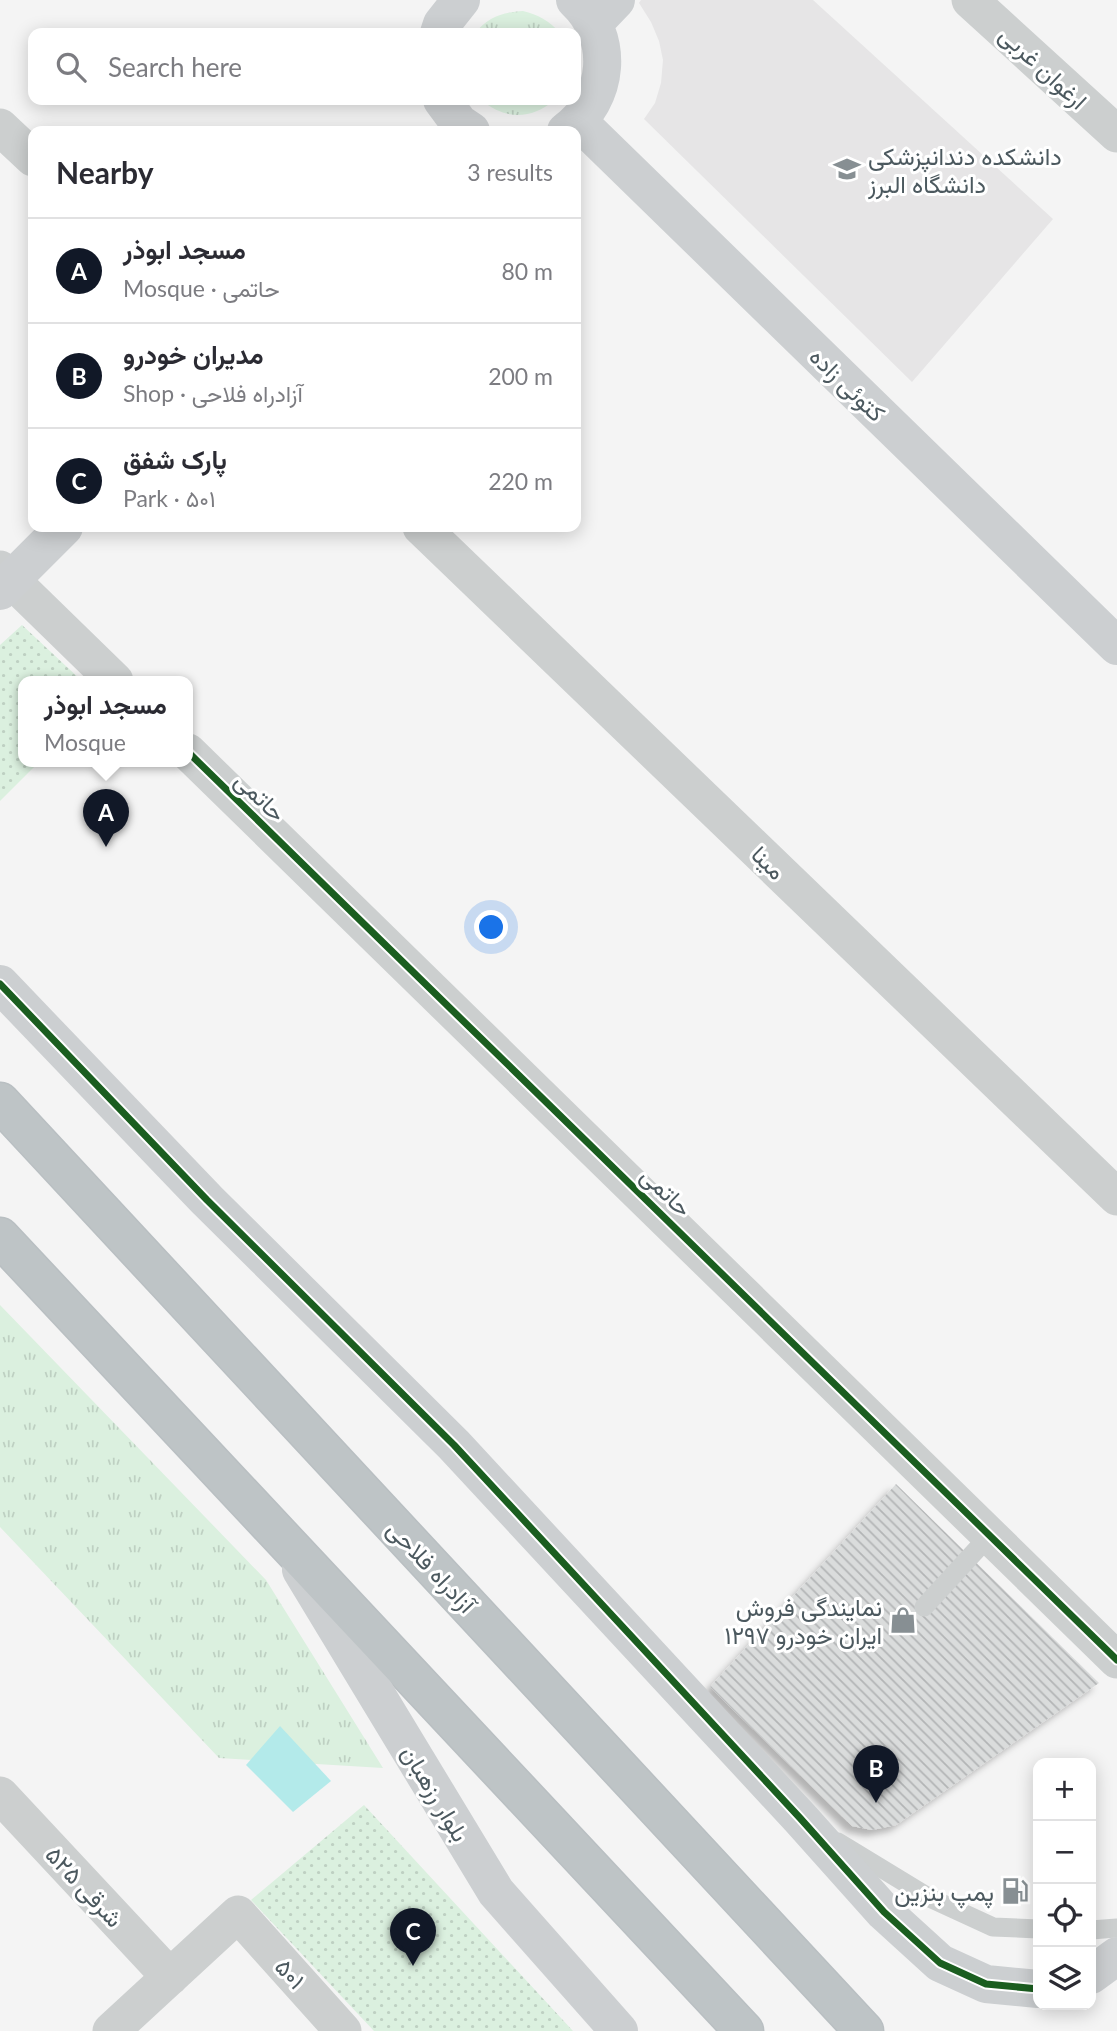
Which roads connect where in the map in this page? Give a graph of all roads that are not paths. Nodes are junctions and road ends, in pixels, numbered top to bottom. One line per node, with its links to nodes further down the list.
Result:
1 (970, 0): 5 (street, ارغوان غربی)
2 (595, 8): 3 (street)
3 (574, 126)
4 (0, 127): 7 (street)
5 (1117, 134)
6 (581, 135): 11 (street, کتوئی زاده)
7 (28, 153)
8 (58, 532): 10 (street)
9 (426, 532): 16 (street, مینا)
10 (4, 580): 12 (street)
11 (1117, 646)
12 (110, 676)
13 (193, 757): 18 (street, حاتمی)
14 (0, 984): 23 (street)
15 (0, 1102): 35 (highway, آزادراه فلاحی)
16 (1117, 1197)
17 (0, 1237): 19 (highway)
18 (990, 1535): 20 (lane); 21 (street, حاتمی)
19 (279, 1536): 33 (street, بلوار رزهبان); 34 (highway)
20 (924, 1607)
21 (1117, 1660)
22 (0, 1796): 29 (street, ۵۲۵ شرقی)
23 (800, 1818): 25 (lane); 30 (street)
24 (1117, 1928): 26 (lane)
25 (1033, 1929)
26 (1096, 1930)
27 (1117, 1956): 28 (street)
28 (1096, 1971)
29 (170, 1977): 31 (street); 32 (street, ۵۰۱)
30 (1033, 1989)
31 (111, 2031)
32 (343, 2031)
33 (619, 2031)
34 (744, 2031)
35 (864, 2031)

